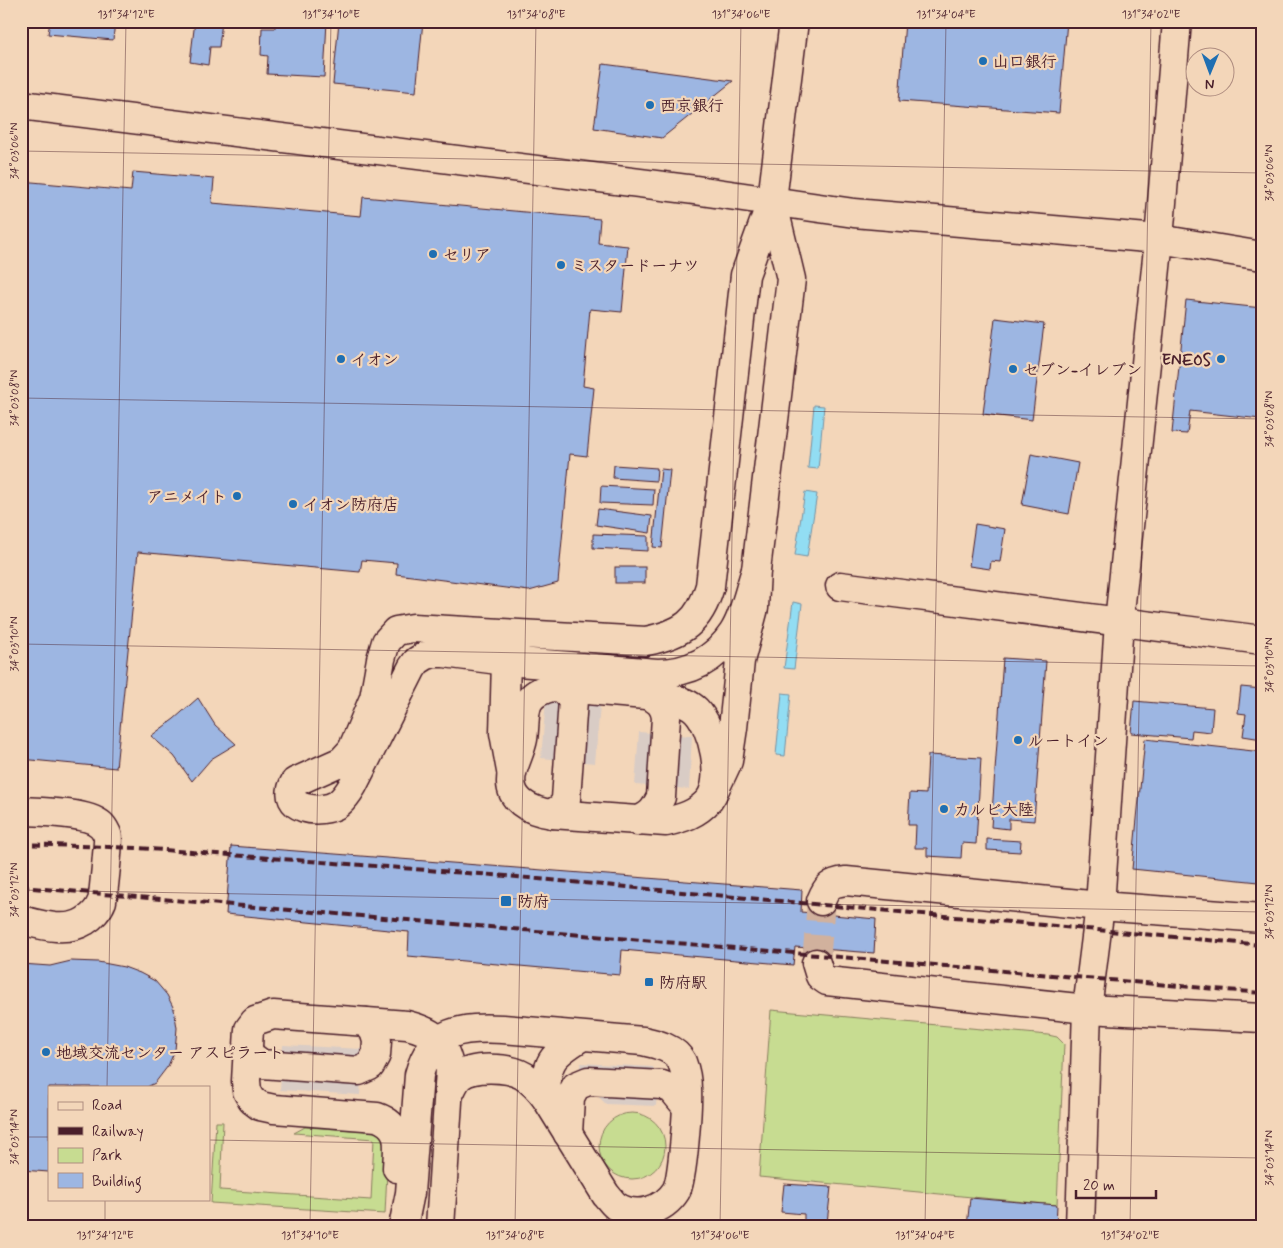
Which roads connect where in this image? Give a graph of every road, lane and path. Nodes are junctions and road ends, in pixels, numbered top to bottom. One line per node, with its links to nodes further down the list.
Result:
1 (794, 21): 4 (street)
2 (1177, 21): 5 (street)
3 (21, 105): 4 (street)
4 (772, 200): 5 (street); 7 (street); 10 (street)
5 (1159, 239): 6 (street); 9 (street)
6 (1262, 256)
7 (756, 570): 12 (street); 16 (street)
8 (840, 586): 9 (street)
9 (1119, 622): 11 (street); 21 (street)
10 (528, 635): 12 (street); 12 (street)
11 (1262, 640)
12 (506, 661): 15 (street)
13 (564, 688): 14 (street); 15 (street); 18 (street)
14 (648, 695): 16 (street); 19 (street)
15 (511, 774): 18 (street)
16 (714, 791): 19 (street)
17 (21, 812): 23 (street)
18 (552, 814): 19 (street)
19 (637, 821)
20 (821, 901): 21 (street)
21 (1100, 906): 22 (street); 25 (street)
22 (1262, 918)
23 (21, 920)
24 (816, 963): 25 (street)
25 (1087, 1009): 26 (street); 37 (street)
26 (1262, 1018)
27 (366, 1022): 29 (street); 30 (street); 30 (street)
28 (581, 1037): 29 (street); 32 (street); 33 (street)
29 (439, 1040): 31 (street); 35 (street)
30 (248, 1049): 35 (street)
31 (449, 1094): 32 (street); 36 (street)
32 (546, 1098): 34 (street)
33 (686, 1106): 34 (street); 34 (street)
34 (568, 1134)
35 (403, 1227)
36 (440, 1227)
37 (1080, 1227)

